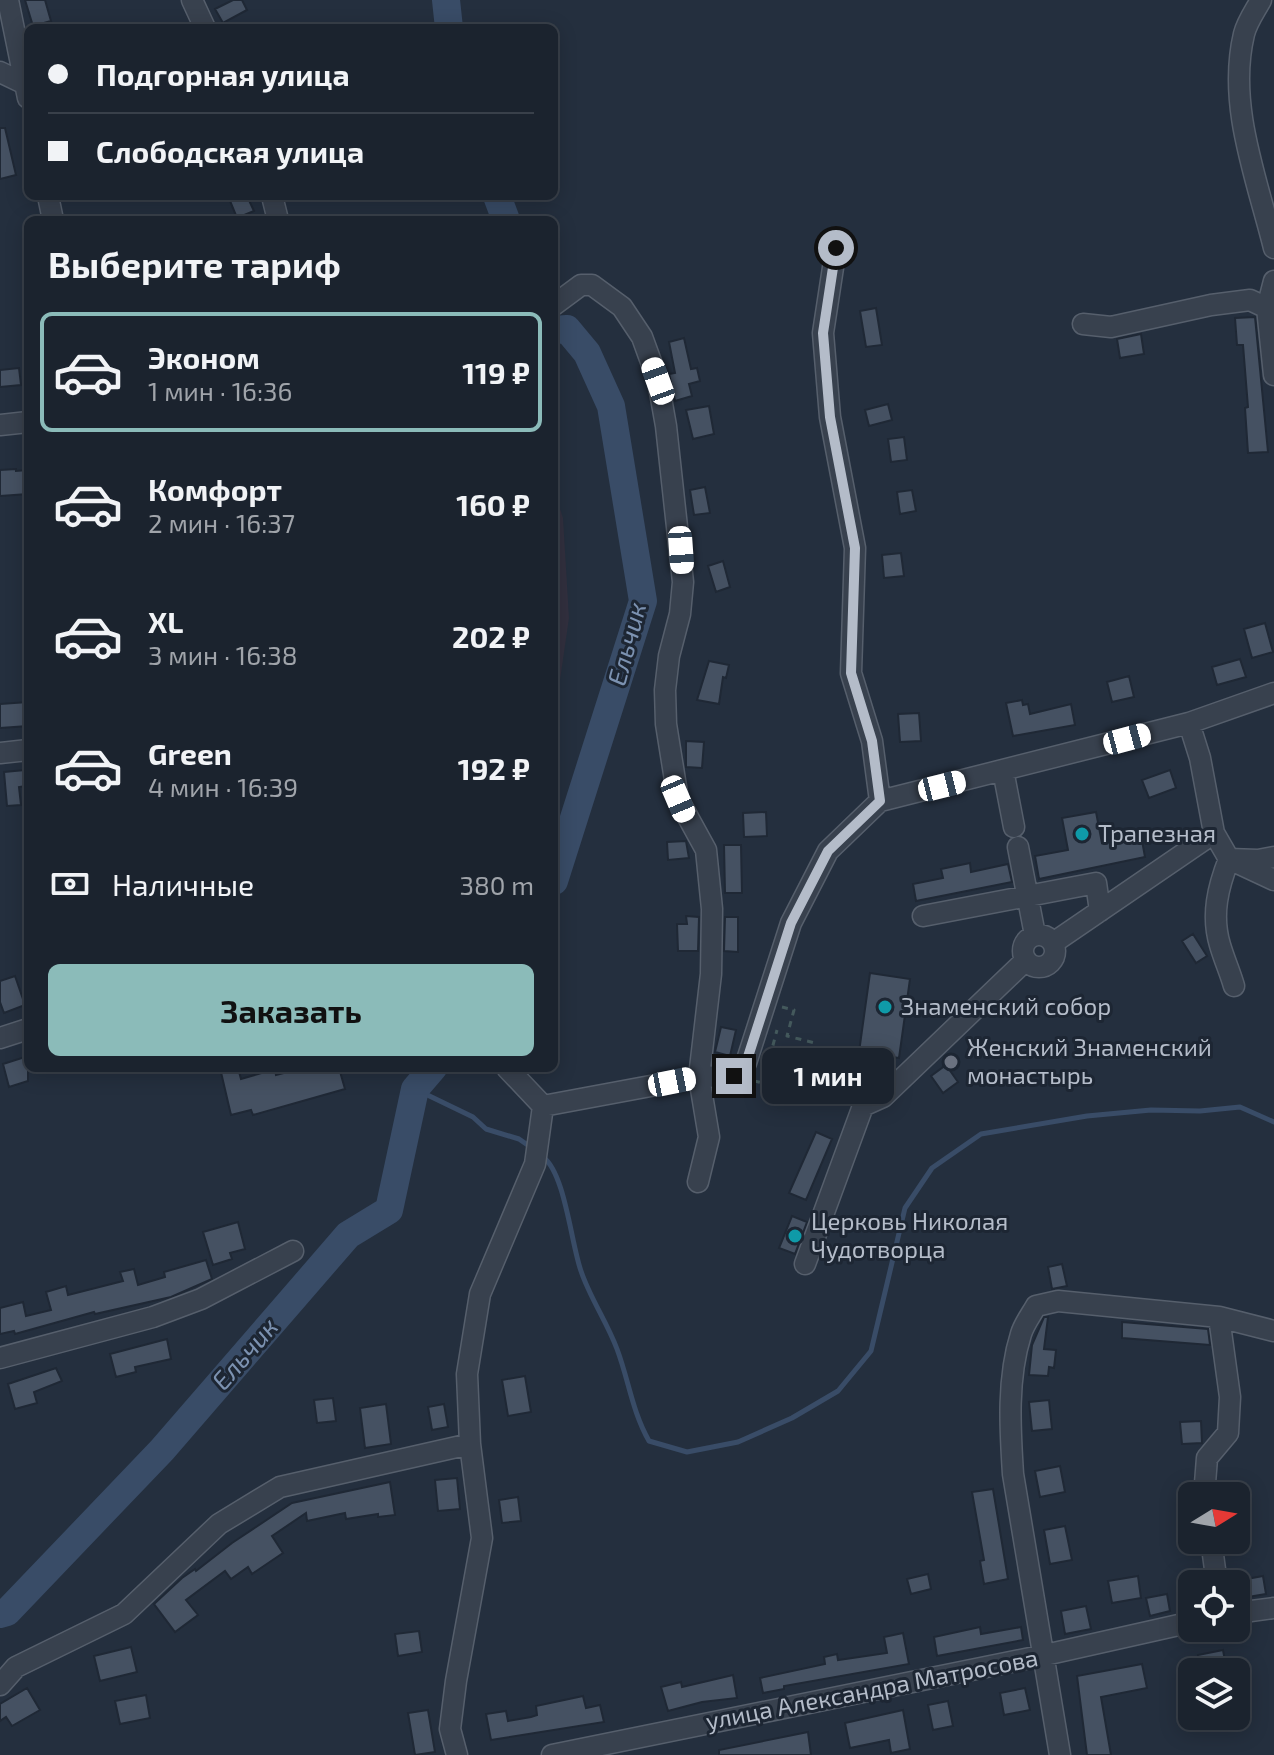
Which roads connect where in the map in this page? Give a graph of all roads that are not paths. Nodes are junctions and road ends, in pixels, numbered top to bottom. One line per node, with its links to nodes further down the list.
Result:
1 (8, 0): 6 (street)
2 (192, 0): 4 (street)
3 (1261, 0): 9 (street)
4 (203, 24)
5 (0, 72): 7 (street)
6 (24, 77)
7 (24, 89)
8 (836, 248): 22 (street)
9 (1274, 248)
10 (1274, 281): 12 (street)
11 (558, 302): 36 (street)
12 (1267, 308): 13 (street); 14 (street)
13 (1083, 324)
14 (1274, 375)
15 (24, 422): 16 (street)
16 (0, 425)
17 (1274, 693): 18 (street)
18 (1189, 723): 21 (street); 23 (street)
19 (24, 750): 20 (street)
20 (0, 753)
21 (1003, 770): 22 (street); 27 (street)
22 (880, 801): 36 (street)
23 (1214, 833): 25 (street); 28 (street)
24 (1274, 857): 25 (street)
25 (1229, 859): 26 (street); 32 (street)
26 (1274, 880)
27 (1027, 896): 28 (street); 29 (street); 30 (street)
28 (1100, 911): 30 (street)
29 (923, 916)
30 (1044, 939): 31 (street); 31 (street)
31 (1026, 960): 40 (street)
32 (1234, 986)
33 (24, 1030): 34 (street)
34 (0, 1038)
35 (511, 1072): 37 (street)
36 (699, 1077): 37 (street); 38 (street)
37 (543, 1106): 44 (street)
38 (698, 1182)
39 (293, 1251): 43 (street)
40 (805, 1264)
41 (1219, 1317): 42 (street); 45 (street); 49 (street)
42 (1274, 1331)
43 (0, 1358)
44 (470, 1444): 50 (street); 51 (street)
45 (1205, 1482)
46 (1274, 1608): 47 (street)
47 (1250, 1611)
48 (1178, 1625): 49 (street, улица Александра Матросова)
49 (1045, 1655): 52 (street, улица Александра Матросова); 53 (street)
50 (0, 1685)
51 (457, 1755)
52 (552, 1755)
53 (1060, 1755)

